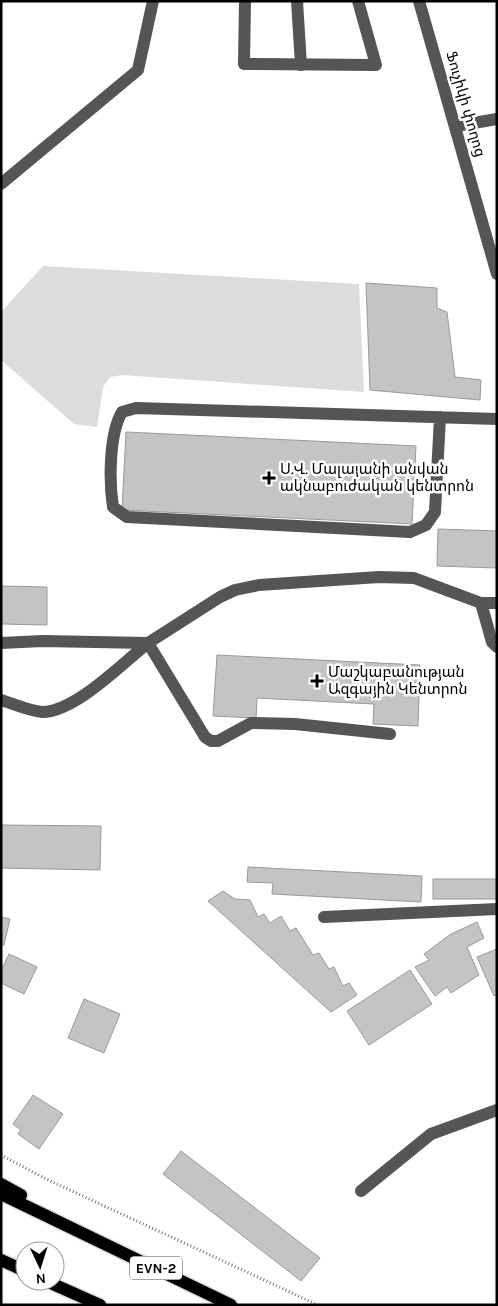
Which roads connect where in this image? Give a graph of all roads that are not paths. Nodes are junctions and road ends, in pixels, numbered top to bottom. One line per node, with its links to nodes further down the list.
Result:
1 (153, 1): 9 (street)
2 (245, 1): 6 (street)
3 (297, 1): 6 (street)
4 (358, 1): 6 (street)
5 (419, 1): 8 (street, Ֆուչիկի փողոց)
6 (301, 65)
7 (497, 119): 8 (street)
8 (456, 126): 10 (street, Ֆուչիկի փողոց)
9 (1, 184)
10 (497, 274)
11 (440, 417): 11 (street); 12 (street)
12 (497, 419)
13 (481, 603): 14 (street); 16 (street); 17 (street)
14 (497, 603)
15 (1, 643): 16 (street)
16 (148, 643): 18 (street); 19 (street)
17 (497, 647)
18 (1, 700)
19 (390, 734)
20 (497, 909): 21 (street)
21 (324, 917)
22 (497, 1110): 24 (street)
23 (1, 1184): 26 (main road)
24 (360, 1191)
25 (1, 1194): 26 (main road, EVN-2)
26 (81, 1231): 31 (main road, EVN-2)
27 (1, 1260): 28 (main road)
28 (15, 1266)
29 (65, 1289): 30 (main road)
30 (100, 1305)
31 (231, 1305)

